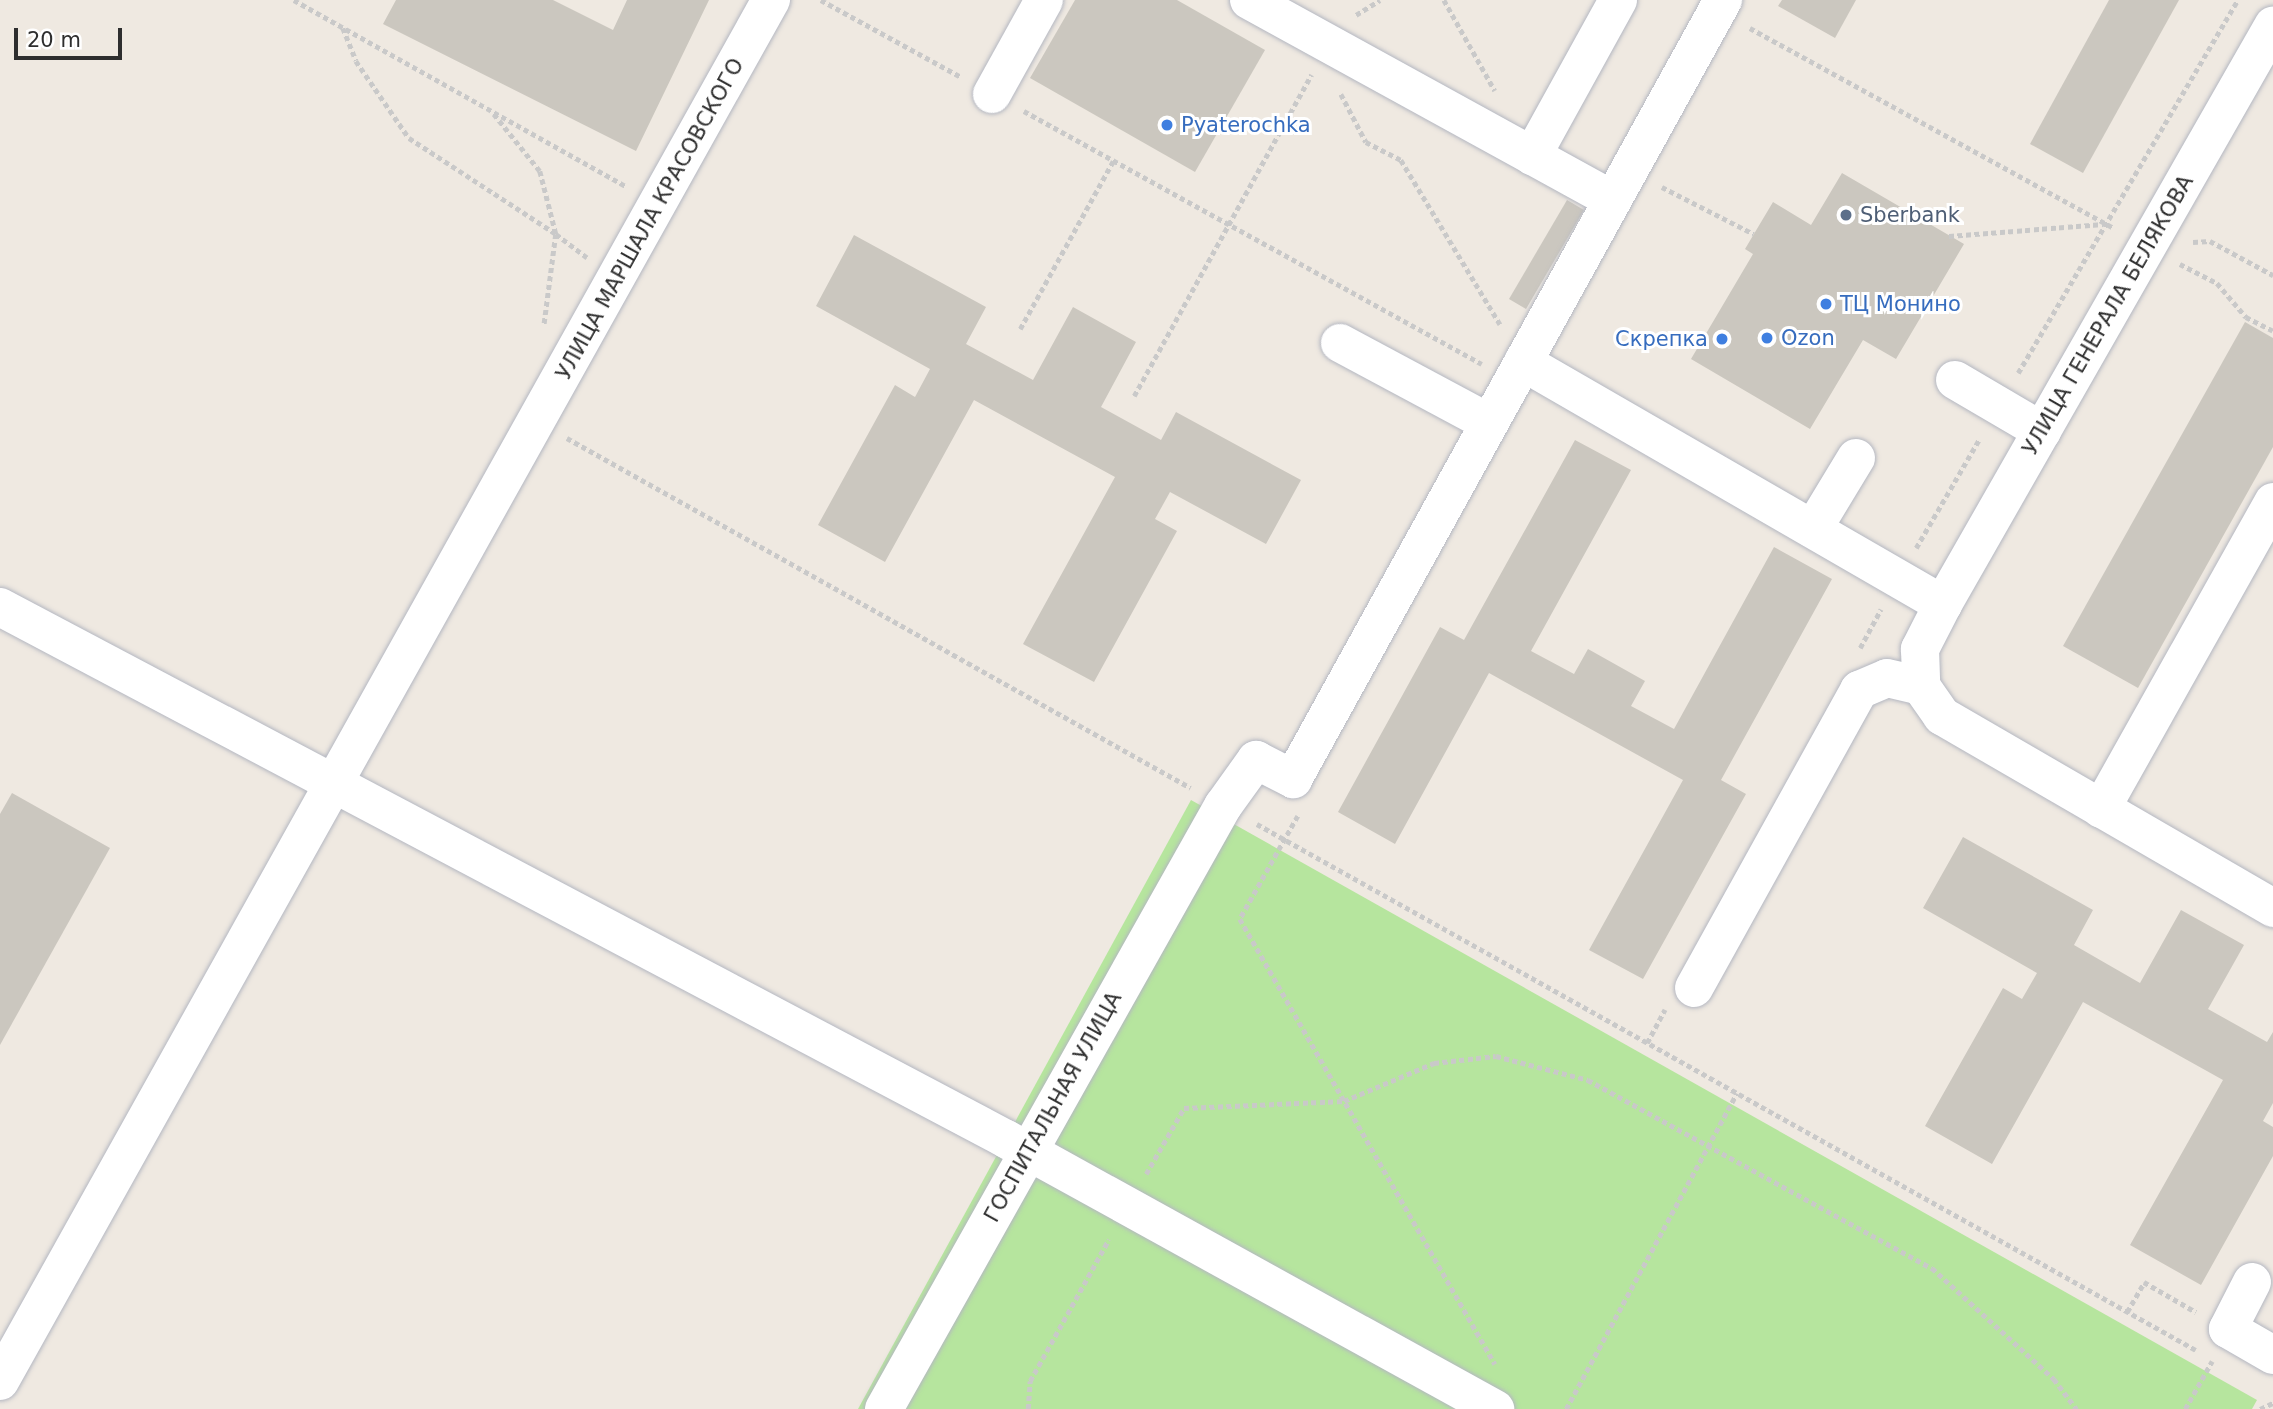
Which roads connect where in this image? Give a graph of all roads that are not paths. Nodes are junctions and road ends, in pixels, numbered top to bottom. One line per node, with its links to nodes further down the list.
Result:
1 (771, 0): 21 (street, УЛИЦА МАРШАЛА КРАСОВСКОГО)
2 (1044, 0): 7 (street)
3 (1249, 0): 8 (street)
4 (1618, 0): 8 (street)
5 (1720, 5): 9 (street)
6 (2273, 26): 14 (street, УЛИЦА ГЕНЕРАЛА БЕЛЯКОВА)
7 (992, 94)
8 (1532, 156): 9 (street)
9 (1613, 200): 11 (street)
10 (1340, 343): 13 (street)
11 (1523, 362): 13 (street); 17 (street)
12 (1955, 380): 14 (street)
13 (1489, 423): 25 (street, ГОСПИТАЛЬНАЯ УЛИЦА)
14 (2042, 431): 18 (street, УЛИЦА ГЕНЕРАЛА БЕЛЯКОВА)
15 (1856, 458): 17 (street)
16 (2273, 502): 22 (street)
17 (1813, 529): 18 (street)
18 (1943, 604): 20 (street, УЛИЦА ГЕНЕРАЛА БЕЛЯКОВА)
19 (0, 607): 21 (street)
20 (1921, 686): 22 (street); 24 (street)
21 (337, 785): 25 (street); 28 (street, УЛИЦА МАРШАЛА КРАСОВСКОГО)
22 (2101, 809): 23 (street)
23 (2273, 908)
24 (1694, 988)
25 (1017, 1145): 29 (street); 30 (street, ГОСПИТАЛЬНАЯ УЛИЦА)
26 (2252, 1282): 27 (street)
27 (2273, 1355)
28 (0, 1381)
29 (1498, 1391)
30 (884, 1409)

